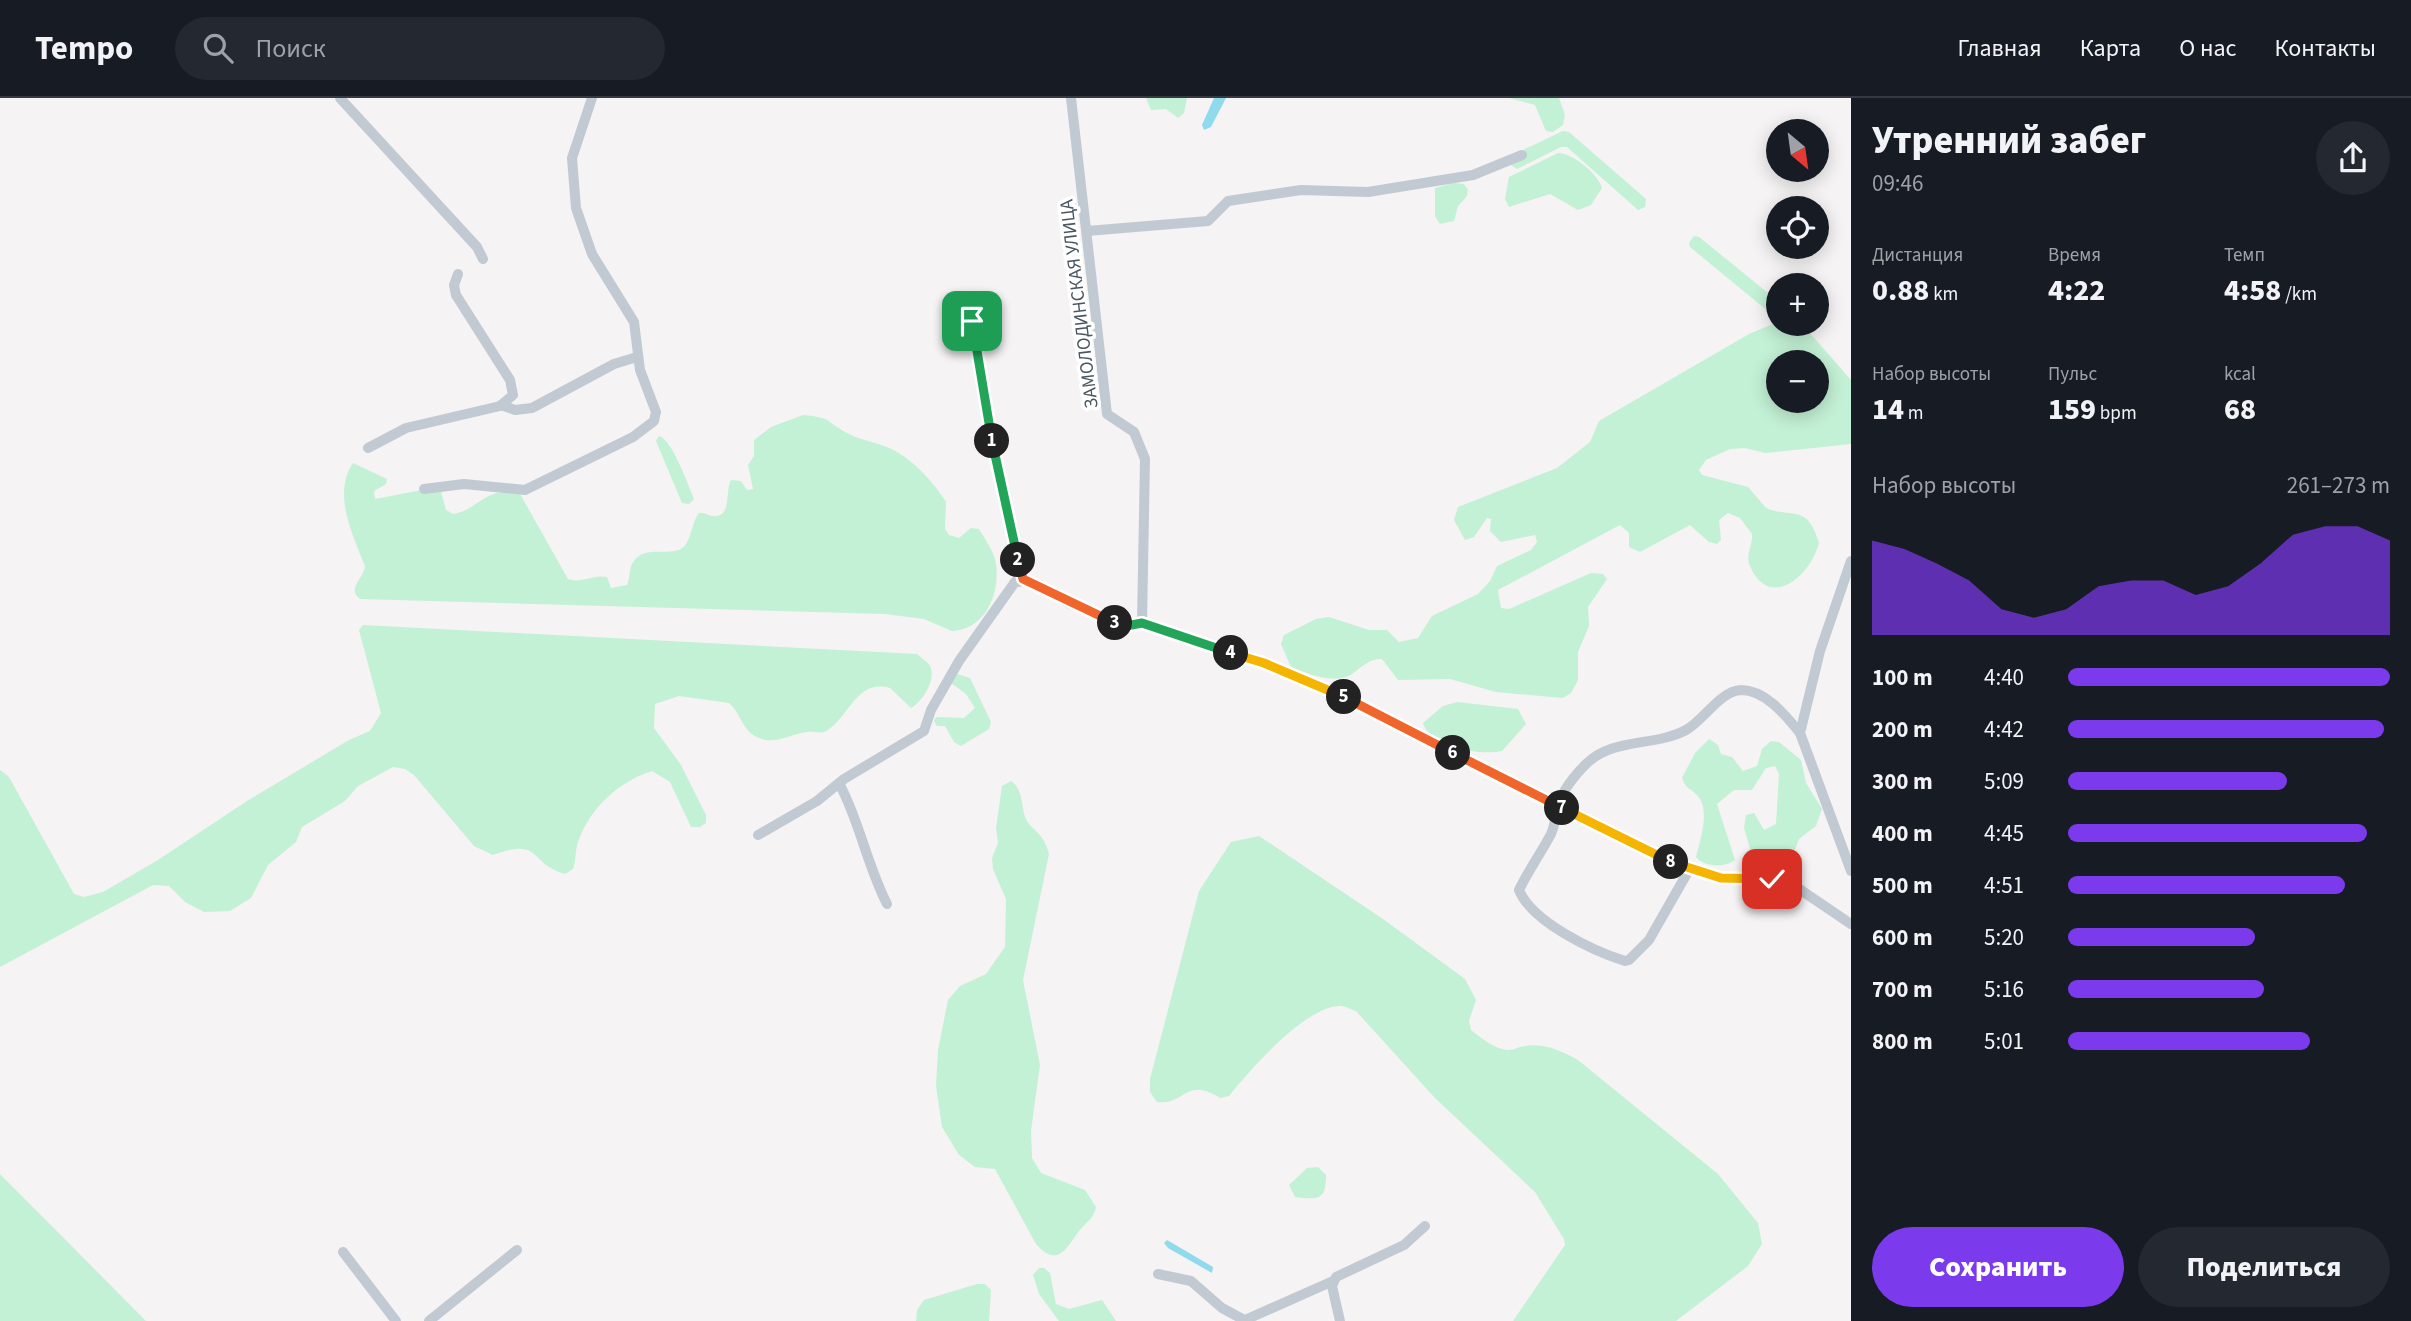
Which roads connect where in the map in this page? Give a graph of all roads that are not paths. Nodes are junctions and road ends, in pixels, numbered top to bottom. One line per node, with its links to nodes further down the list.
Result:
1 (340, 98): 6 (street)
2 (592, 98): 9 (street)
3 (1071, 98): 5 (street, ЗАМОЛОДИНСКАЯ УЛИЦА)
4 (1522, 155): 5 (street)
5 (1087, 231): 15 (street, ЗАМОЛОДИНСКАЯ УЛИЦА)
6 (483, 259)
7 (458, 274): 10 (street)
8 (972, 321): 14 (street)
9 (637, 357): 10 (street); 12 (street)
10 (501, 405): 11 (street)
11 (368, 448)
12 (424, 489)
13 (1851, 561): 16 (street)
14 (1023, 579): 15 (street); 17 (street)
15 (1142, 623): 18 (street)
16 (1800, 733): 18 (street); 21 (street)
17 (839, 785): 19 (street); 22 (street)
18 (1558, 806): 20 (street); 20 (street)
19 (758, 835)
20 (1689, 870): 23 (street)
21 (1851, 871)
22 (887, 904)
23 (1851, 924)
24 (1425, 1226): 28 (street)
25 (517, 1250): 31 (street)
26 (343, 1252): 30 (street)
27 (1158, 1274): 29 (street)
28 (1333, 1281): 29 (street); 32 (street)
29 (1246, 1320)
30 (396, 1321)
31 (429, 1321)
32 (1340, 1321)

